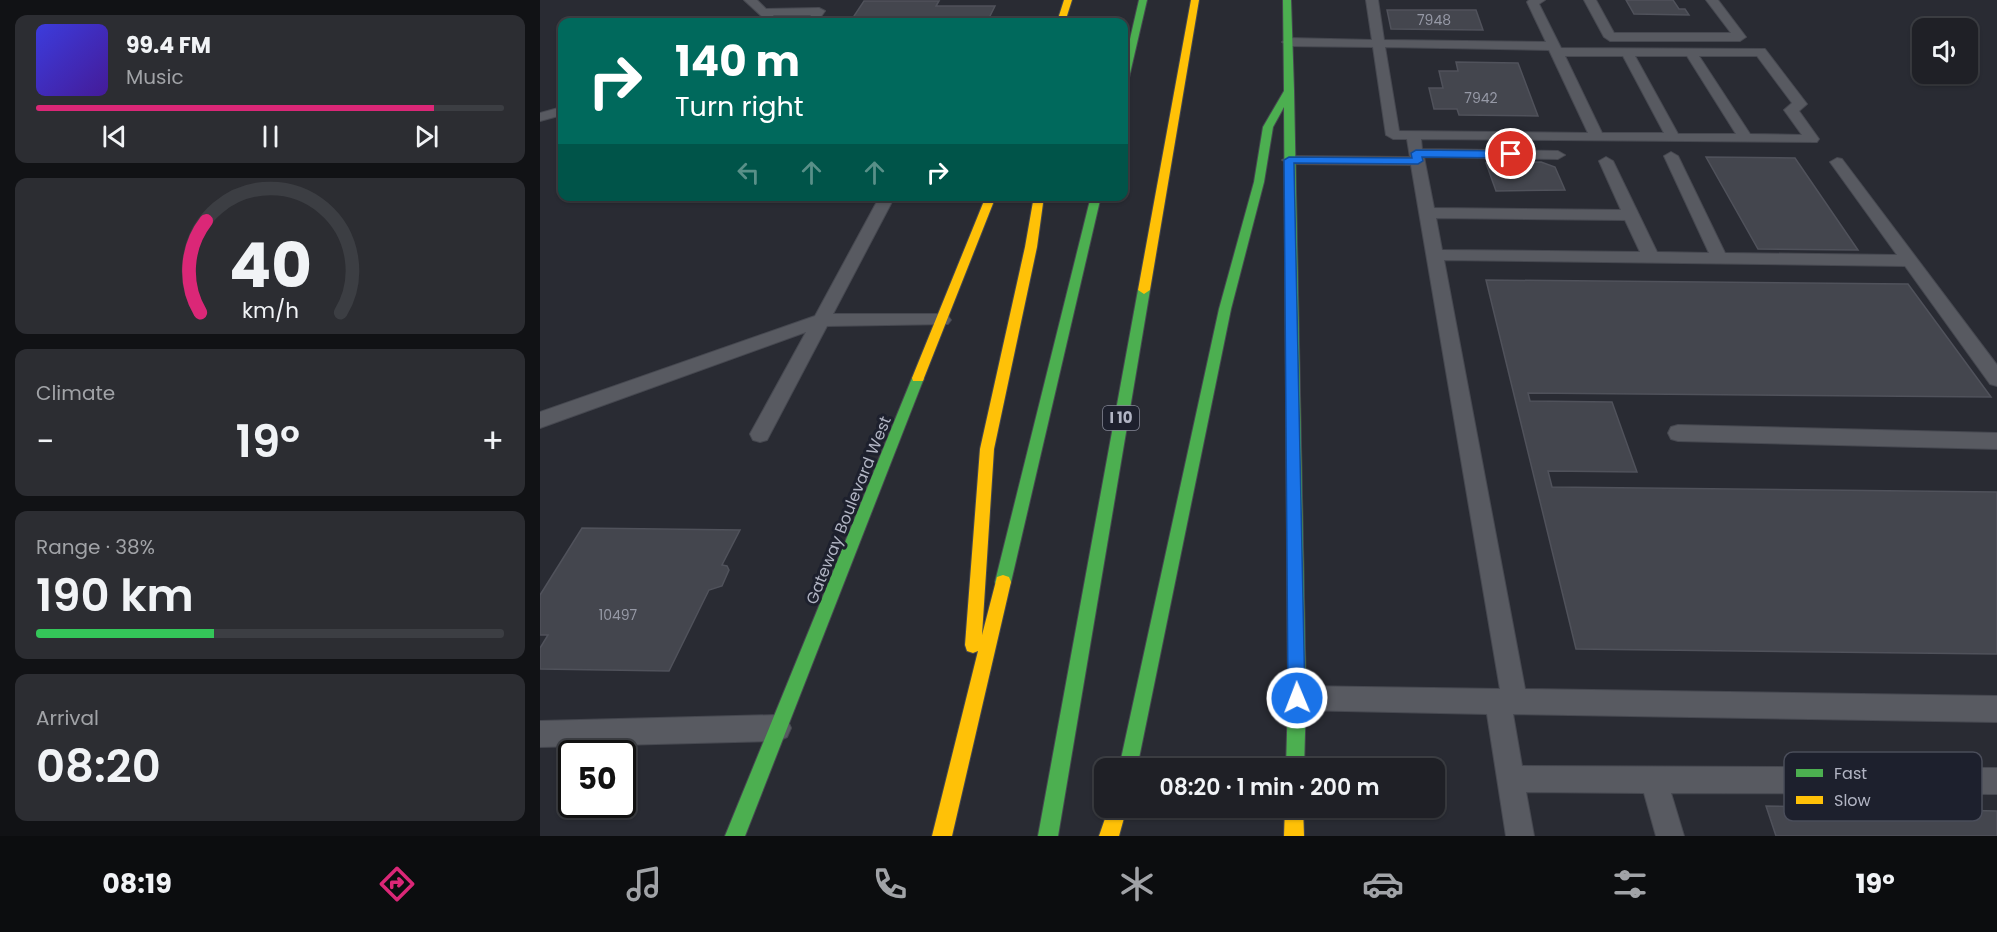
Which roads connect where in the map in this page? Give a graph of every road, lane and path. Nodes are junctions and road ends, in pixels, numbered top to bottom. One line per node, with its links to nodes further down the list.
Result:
1 (750, 0): 10 (lane)
2 (1068, 0): 13 (main road)
3 (1143, 0): 19 (main road)
4 (1195, 0): 66 (main road, I 10)
5 (1287, 0): 14 (main road)
6 (1372, 0): 15 (lane)
7 (1539, 0): 16 (lane)
8 (1590, 0): 9 (lane)
9 (1712, 0)
10 (763, 12): 11 (lane); 12 (lane)
11 (771, 18)
12 (815, 18)
13 (1062, 18)
14 (1288, 42): 15 (lane); 20 (main road)
15 (1378, 44): 16 (lane); 26 (lane)
16 (1555, 49): 17 (lane); 23 (lane)
17 (1628, 52): 18 (lane); 24 (lane)
18 (1691, 52): 25 (lane); 25 (lane)
19 (1128, 65)
20 (1289, 90): 29 (main road); 55 (main road)
21 (558, 112): 22 (lane)
22 (540, 117)
23 (1597, 137): 24 (lane); 26 (lane)
24 (1673, 138): 25 (lane)
25 (1745, 138)
26 (1416, 150): 27 (lane); 29 (lane); 36 (lane)
27 (1558, 155)
28 (1671, 156): 40 (lane)
29 (1289, 160): 49 (main road)
30 (1606, 161): 37 (lane)
31 (1837, 162): 41 (lane)
32 (885, 201): 42 (lane)
33 (989, 201): 43 (main road, Gateway Boulevard West)
34 (1038, 201): 54 (main road)
35 (1095, 201): 54 (main road)
36 (1427, 213): 37 (lane); 38 (lane)
37 (1631, 215): 39 (lane)
38 (1434, 255): 39 (lane); 50 (lane)
39 (1651, 258): 40 (lane)
40 (1720, 258): 41 (lane)
41 (1910, 261): 44 (lane)
42 (821, 320): 43 (lane); 45 (lane); 47 (lane)
43 (942, 320): 52 (main road, Gateway Boulevard West)
44 (1997, 378)
45 (540, 420)
46 (1678, 433): 48 (lane)
47 (760, 434)
48 (1997, 441)
49 (1297, 698): 50 (lane); 56 (main road)
50 (1507, 701): 51 (lane); 57 (lane)
51 (1997, 709)
52 (778, 728): 53 (lane); 64 (main road, Gateway Boulevard West)
53 (540, 734)
54 (966, 744): 65 (main road)
55 (1130, 758)
56 (1295, 758)
57 (1510, 779): 58 (lane); 69 (lane)
58 (1654, 780): 59 (lane); 70 (lane)
59 (1784, 780)
60 (1982, 781): 61 (lane)
61 (1997, 781)
62 (1115, 818): 67 (main road)
63 (1294, 818): 68 (main road)
64 (735, 836)
65 (942, 836)
66 (1048, 836)
67 (1109, 836)
68 (1294, 836)
69 (1520, 836)
70 (1670, 836)

